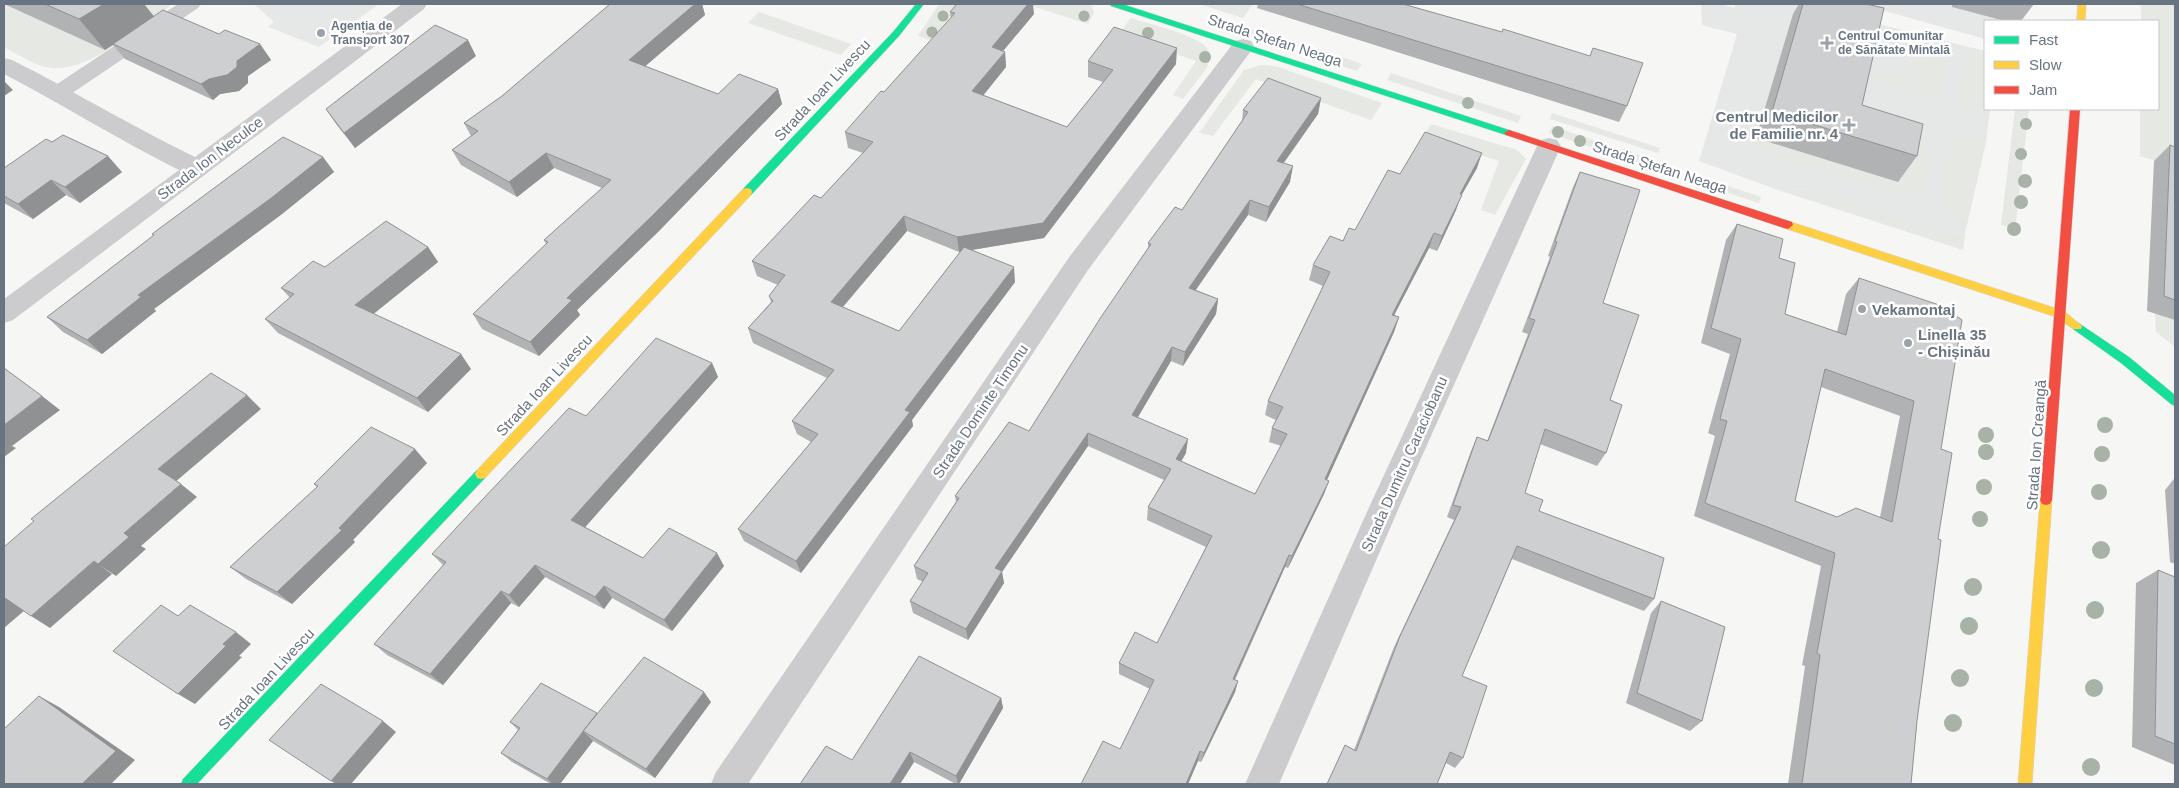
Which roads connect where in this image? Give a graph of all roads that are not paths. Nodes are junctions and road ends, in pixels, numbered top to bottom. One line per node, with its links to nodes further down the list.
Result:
1 (191, 4): 9 (lane)
2 (416, 4): 12 (street, Strada Ion Neculce)
3 (920, 4): 16 (street, Strada Ioan Livescu)
4 (1114, 4): 7 (street, Strada Ștefan Neaga)
5 (2082, 4): 6 (street)
6 (2081, 20)
7 (1243, 46): 11 (street, Strada Ștefan Neaga); 17 (street, Strada Dominte Timonu)
8 (4, 65): 9 (street)
9 (58, 93): 12 (street)
10 (2075, 110): 14 (street, Strada Ion Creangă)
11 (1549, 146): 14 (street, Strada Ștefan Neaga); 18 (street, Strada Dumitru Caraciobanu)
12 (196, 168): 13 (street, Strada Ion Neculce)
13 (4, 314)
14 (2060, 314): 15 (street, Strada Ștefan Neaga); 19 (street, Strada Ion Creangă)
15 (2175, 401)
16 (188, 784)
17 (728, 784)
18 (1262, 784)
19 (2025, 784)

